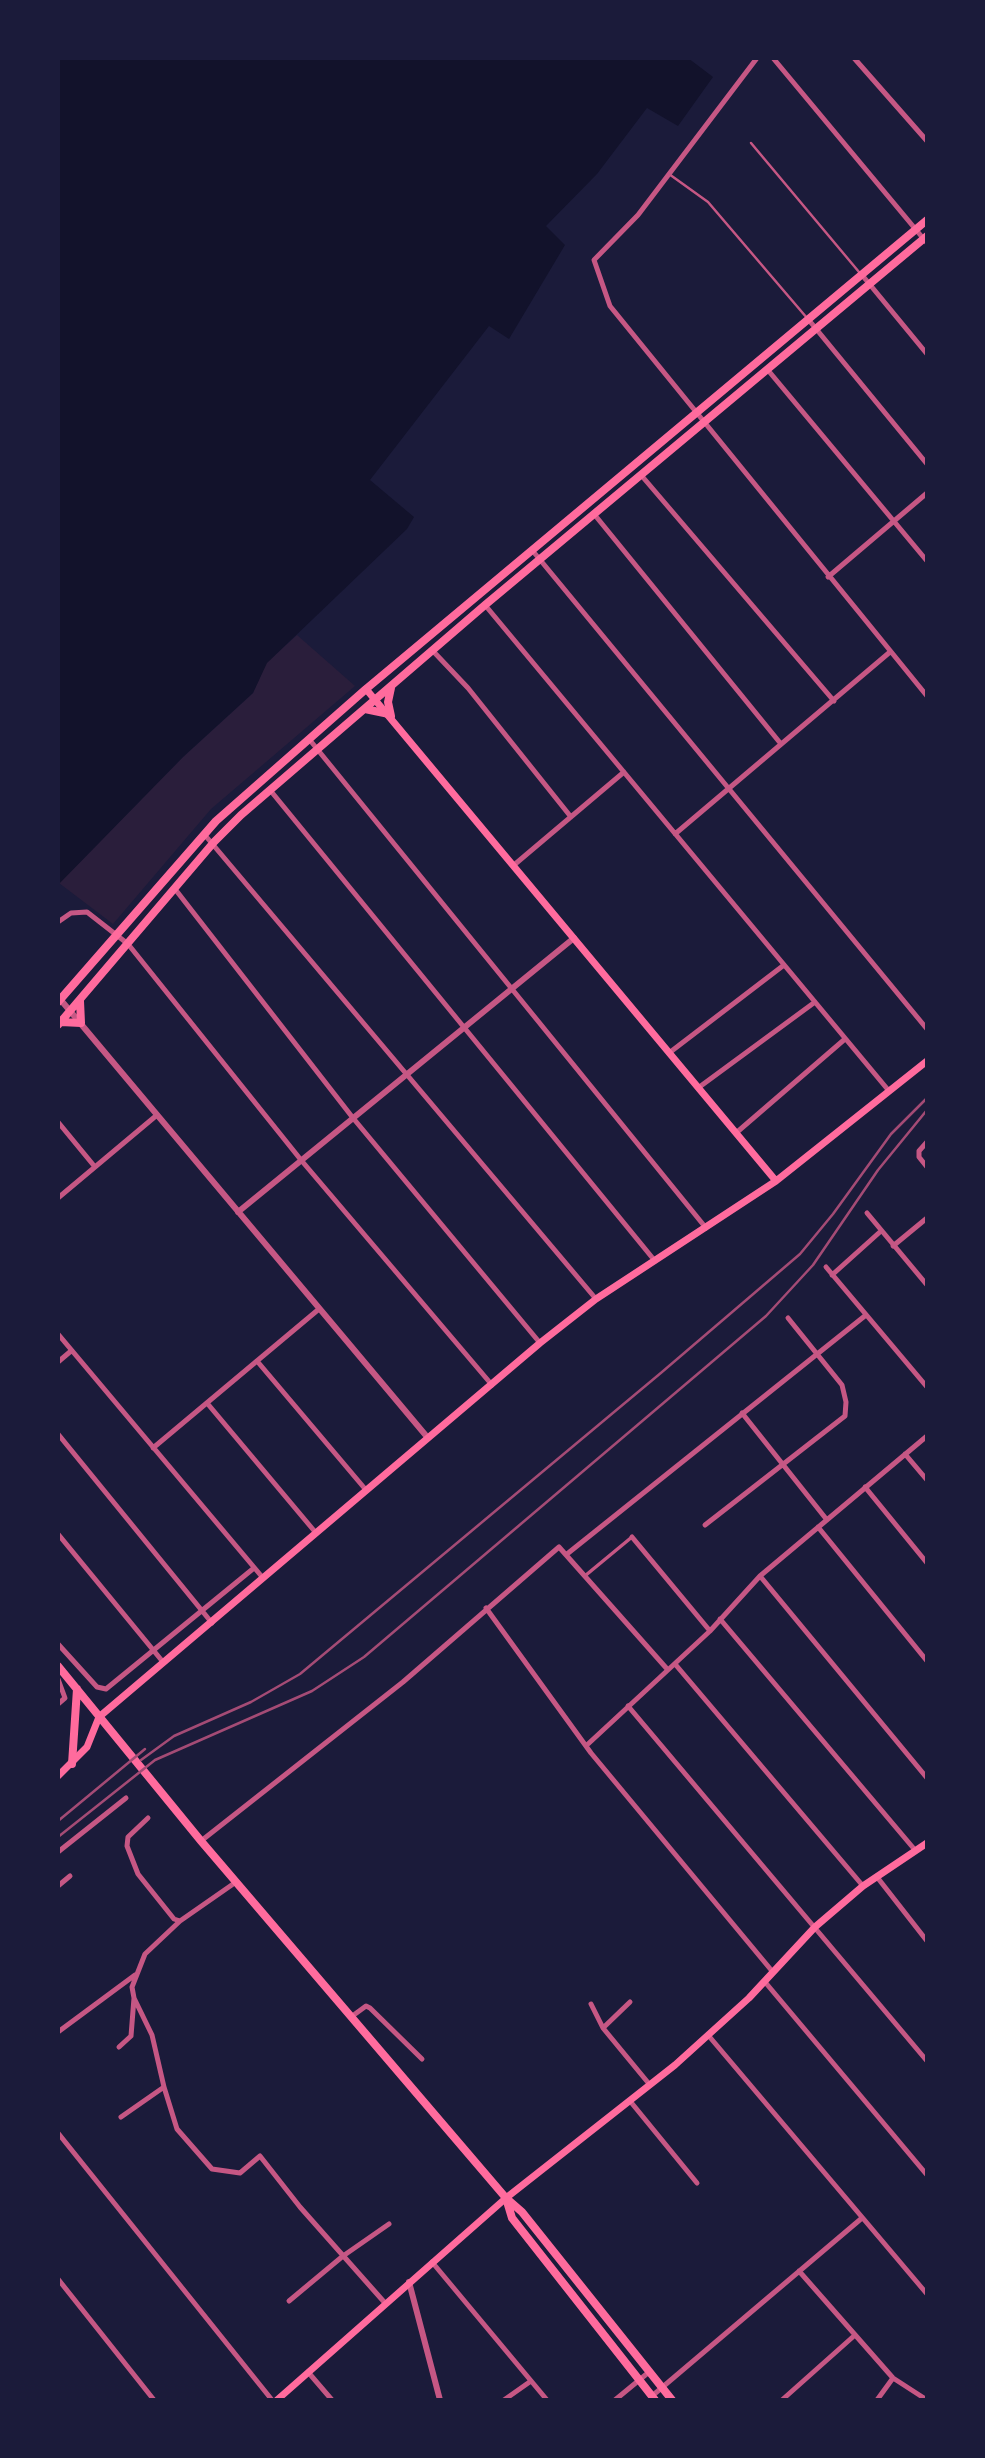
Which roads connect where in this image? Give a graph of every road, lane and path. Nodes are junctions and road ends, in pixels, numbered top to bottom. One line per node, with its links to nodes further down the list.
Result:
1 (757, 58): 6 (street)
2 (773, 58): 8 (street)
3 (854, 58): 4 (street)
4 (927, 141)
5 (751, 143): 10 (lane)
6 (669, 174): 12 (lane); 16 (street)
7 (927, 220): 8 (main road)
8 (916, 230): 9 (street); 10 (main road)
9 (926, 239): 11 (main road)
10 (862, 275): 11 (street); 12 (main road)
11 (869, 284): 13 (main road); 14 (street)
12 (808, 319): 13 (street); 16 (main road)
13 (816, 328): 15 (main road); 18 (street)
14 (927, 354)
15 (767, 369): 17 (main road); 24 (street)
16 (696, 412): 17 (street); 20 (main road)
17 (704, 421): 19 (main road); 28 (street)
18 (927, 464)
19 (641, 475): 21 (main road); 36 (street)
20 (621, 476): 21 (main road); 25 (main road)
21 (628, 485): 23 (main road)
22 (927, 493): 24 (street)
23 (594, 514): 26 (main road); 40 (street)
24 (894, 522): 27 (street); 28 (street)
25 (532, 550): 26 (street); 33 (main road)
26 (540, 559): 29 (main road); 43 (street)
27 (927, 561)
28 (828, 578): 31 (street)
29 (485, 605): 30 (main road); 42 (street)
30 (432, 650): 32 (main road); 45 (street)
31 (890, 652): 34 (street); 36 (street)
32 (394, 684): 35 (main road); 38 (main road)
33 (366, 689): 35 (main road); 39 (main road)
34 (927, 696)
35 (376, 701): 37 (main road); 38 (main road)
36 (834, 701): 40 (street)
37 (365, 709): 38 (main road); 41 (main road)
38 (390, 715): 49 (main road)
39 (309, 739): 41 (street); 46 (main road)
40 (781, 744): 43 (street)
41 (320, 752): 44 (main road); 56 (street)
42 (624, 772): 45 (street); 47 (street)
43 (728, 789): 47 (street); 64 (street)
44 (271, 791): 48 (main road); 63 (street)
45 (572, 817): 49 (street)
46 (204, 834): 48 (street); 52 (main road)
47 (675, 834): 55 (street)
48 (214, 842): 50 (main road); 68 (street)
49 (514, 865): 53 (main road)
50 (175, 889): 54 (main road); 72 (street)
51 (58, 922): 52 (street)
52 (116, 936): 54 (street); 57 (main road)
53 (574, 938): 56 (street); 66 (main road)
54 (128, 944): 58 (main road); 76 (street)
55 (784, 965): 59 (street); 66 (street)
56 (511, 989): 63 (street); 84 (street)
57 (59, 1000): 60 (street)
58 (80, 1001): 60 (main road); 62 (main road)
59 (815, 1002): 65 (street); 69 (street)
60 (71, 1011): 61 (main road); 62 (street)
61 (59, 1023): 62 (main road)
62 (81, 1023): 71 (street)
63 (464, 1028): 68 (street); 87 (street)
64 (927, 1029)
65 (845, 1039): 70 (street); 74 (street)
66 (669, 1053): 69 (main road)
67 (927, 1061): 70 (main road)
68 (407, 1074): 72 (street); 91 (street)
69 (698, 1088): 74 (main road)
70 (890, 1091): 79 (main road)
71 (157, 1115): 77 (street); 81 (street)
72 (353, 1118): 76 (street); 96 (street)
73 (58, 1122): 77 (street)
74 (736, 1133): 79 (main road)
75 (927, 1142): 78 (street)
76 (301, 1160): 81 (street); 101 (street)
77 (95, 1167): 80 (street)
78 (927, 1167)
79 (776, 1181): 84 (main road)
80 (58, 1198)
81 (238, 1212): 92 (street)
82 (867, 1213): 85 (street)
83 (927, 1218): 86 (street)
84 (706, 1228): 87 (main road)
85 (881, 1231): 86 (street); 89 (street)
86 (893, 1246): 90 (street)
87 (655, 1261): 91 (main road)
88 (825, 1267): 89 (street)
89 (832, 1275): 93 (street)
90 (927, 1285)
91 (596, 1299): 96 (main road)
92 (319, 1309): 99 (street); 107 (street)
93 (866, 1315): 98 (street); 102 (street)
94 (788, 1318): 98 (street)
95 (58, 1334): 97 (street)
96 (540, 1343): 101 (main road)
97 (71, 1350): 100 (street); 108 (street)
98 (818, 1355): 104 (street); 110 (street)
99 (257, 1361): 103 (street); 113 (street)
100 (58, 1362)
101 (492, 1385): 107 (main road)
102 (927, 1387)
103 (207, 1403): 108 (street); 117 (street)
104 (742, 1413): 110 (street); 120 (street)
105 (58, 1434): 127 (street)
106 (927, 1436): 109 (street)
107 (428, 1438): 113 (main road)
108 (153, 1448): 122 (street)
109 (905, 1454): 111 (street); 112 (street)
110 (784, 1464): 114 (street); 115 (street)
111 (927, 1480)
112 (866, 1487): 114 (street); 121 (street)
113 (366, 1490): 117 (main road)
114 (827, 1520): 116 (street)
115 (705, 1525)
116 (818, 1527): 124 (street); 133 (street)
117 (316, 1533): 125 (main road)
118 (58, 1535): 132 (street)
119 (632, 1537): 123 (street); 130 (street)
120 (568, 1553): 123 (street); 126 (street)
121 (927, 1563)
122 (254, 1568): 125 (street); 127 (street)
123 (586, 1575): 137 (street)
124 (760, 1576): 128 (street); 146 (street)
125 (262, 1578): 129 (main road)
126 (486, 1608): 143 (street); 149 (street)
127 (202, 1611): 129 (street); 132 (street)
128 (720, 1619): 130 (street); 151 (street)
129 (212, 1623): 134 (main road)
130 (710, 1631): 135 (street)
131 (58, 1644): 132 (street)
132 (154, 1651): 134 (street)
133 (927, 1661)
134 (163, 1662): 142 (main road)
135 (675, 1664): 137 (street); 157 (street)
136 (58, 1666): 139 (main road)
137 (668, 1670): 141 (street)
138 (58, 1679): 140 (street)
139 (76, 1689): 142 (main road); 144 (main road)
140 (58, 1704)
141 (628, 1706): 143 (street); 159 (street)
142 (99, 1717): 144 (main road); 149 (main road)
143 (588, 1744): 161 (street)
144 (72, 1764): 145 (main road)
145 (58, 1776)
146 (927, 1778)
147 (127, 1798): 152 (street)
148 (148, 1818): 158 (street)
149 (201, 1841): 155 (main road)
150 (927, 1843): 151 (main road)
151 (915, 1850): 154 (main road)
152 (58, 1852)
153 (70, 1876): 156 (street)
154 (877, 1877): 157 (main road); 160 (street)
155 (236, 1882): 158 (street); 167 (main road)
156 (58, 1886)
157 (863, 1886): 159 (main road)
158 (180, 1922): 162 (street)
159 (815, 1927): 161 (main road); 173 (street)
160 (927, 1941)
161 (772, 1971): 163 (main road)
162 (135, 1975): 164 (street); 169 (street)
163 (765, 1982): 170 (main road); 179 (street)
164 (134, 1998): 171 (street); 175 (street)
165 (630, 2002): 168 (street)
166 (591, 2004): 168 (street)
167 (351, 2017): 172 (street); 181 (main road)
168 (603, 2028): 174 (street)
169 (58, 2032)
170 (708, 2035): 174 (main road); 182 (street)
171 (120, 2047)
172 (422, 2059)
173 (927, 2061)
174 (650, 2085): 176 (main road)
175 (163, 2087): 177 (street); 184 (street)
176 (630, 2101): 180 (street); 181 (main road)
177 (121, 2117)
178 (58, 2133): 201 (street)
179 (927, 2175)
180 (697, 2183)
181 (506, 2198): 185 (main road); 194 (main road); 196 (main road)
182 (862, 2218): 186 (street); 189 (street)
183 (389, 2224): 184 (street)
184 (343, 2256): 190 (street); 191 (street)
185 (432, 2262): 188 (main road); 197 (street)
186 (799, 2271): 192 (street); 198 (street)
187 (58, 2279): 200 (street)
188 (409, 2282): 191 (main road); 203 (street)
189 (927, 2294)
190 (289, 2301)
191 (385, 2303): 193 (main road)
192 (855, 2335): 195 (street); 208 (street)
193 (308, 2372): 201 (main road); 202 (street)
194 (649, 2372): 196 (street); 198 (main road)
195 (893, 2378): 209 (street); 210 (street)
196 (639, 2380): 199 (main road); 206 (street)
197 (531, 2381): 204 (street); 205 (street)
198 (661, 2388): 199 (street); 207 (main road)
199 (654, 2398)
200 (154, 2400)
201 (275, 2400)
202 (332, 2400)
203 (440, 2400)
204 (504, 2400)
205 (547, 2400)
206 (615, 2400)
207 (672, 2400)
208 (782, 2400)
209 (877, 2400)
210 (927, 2400)

